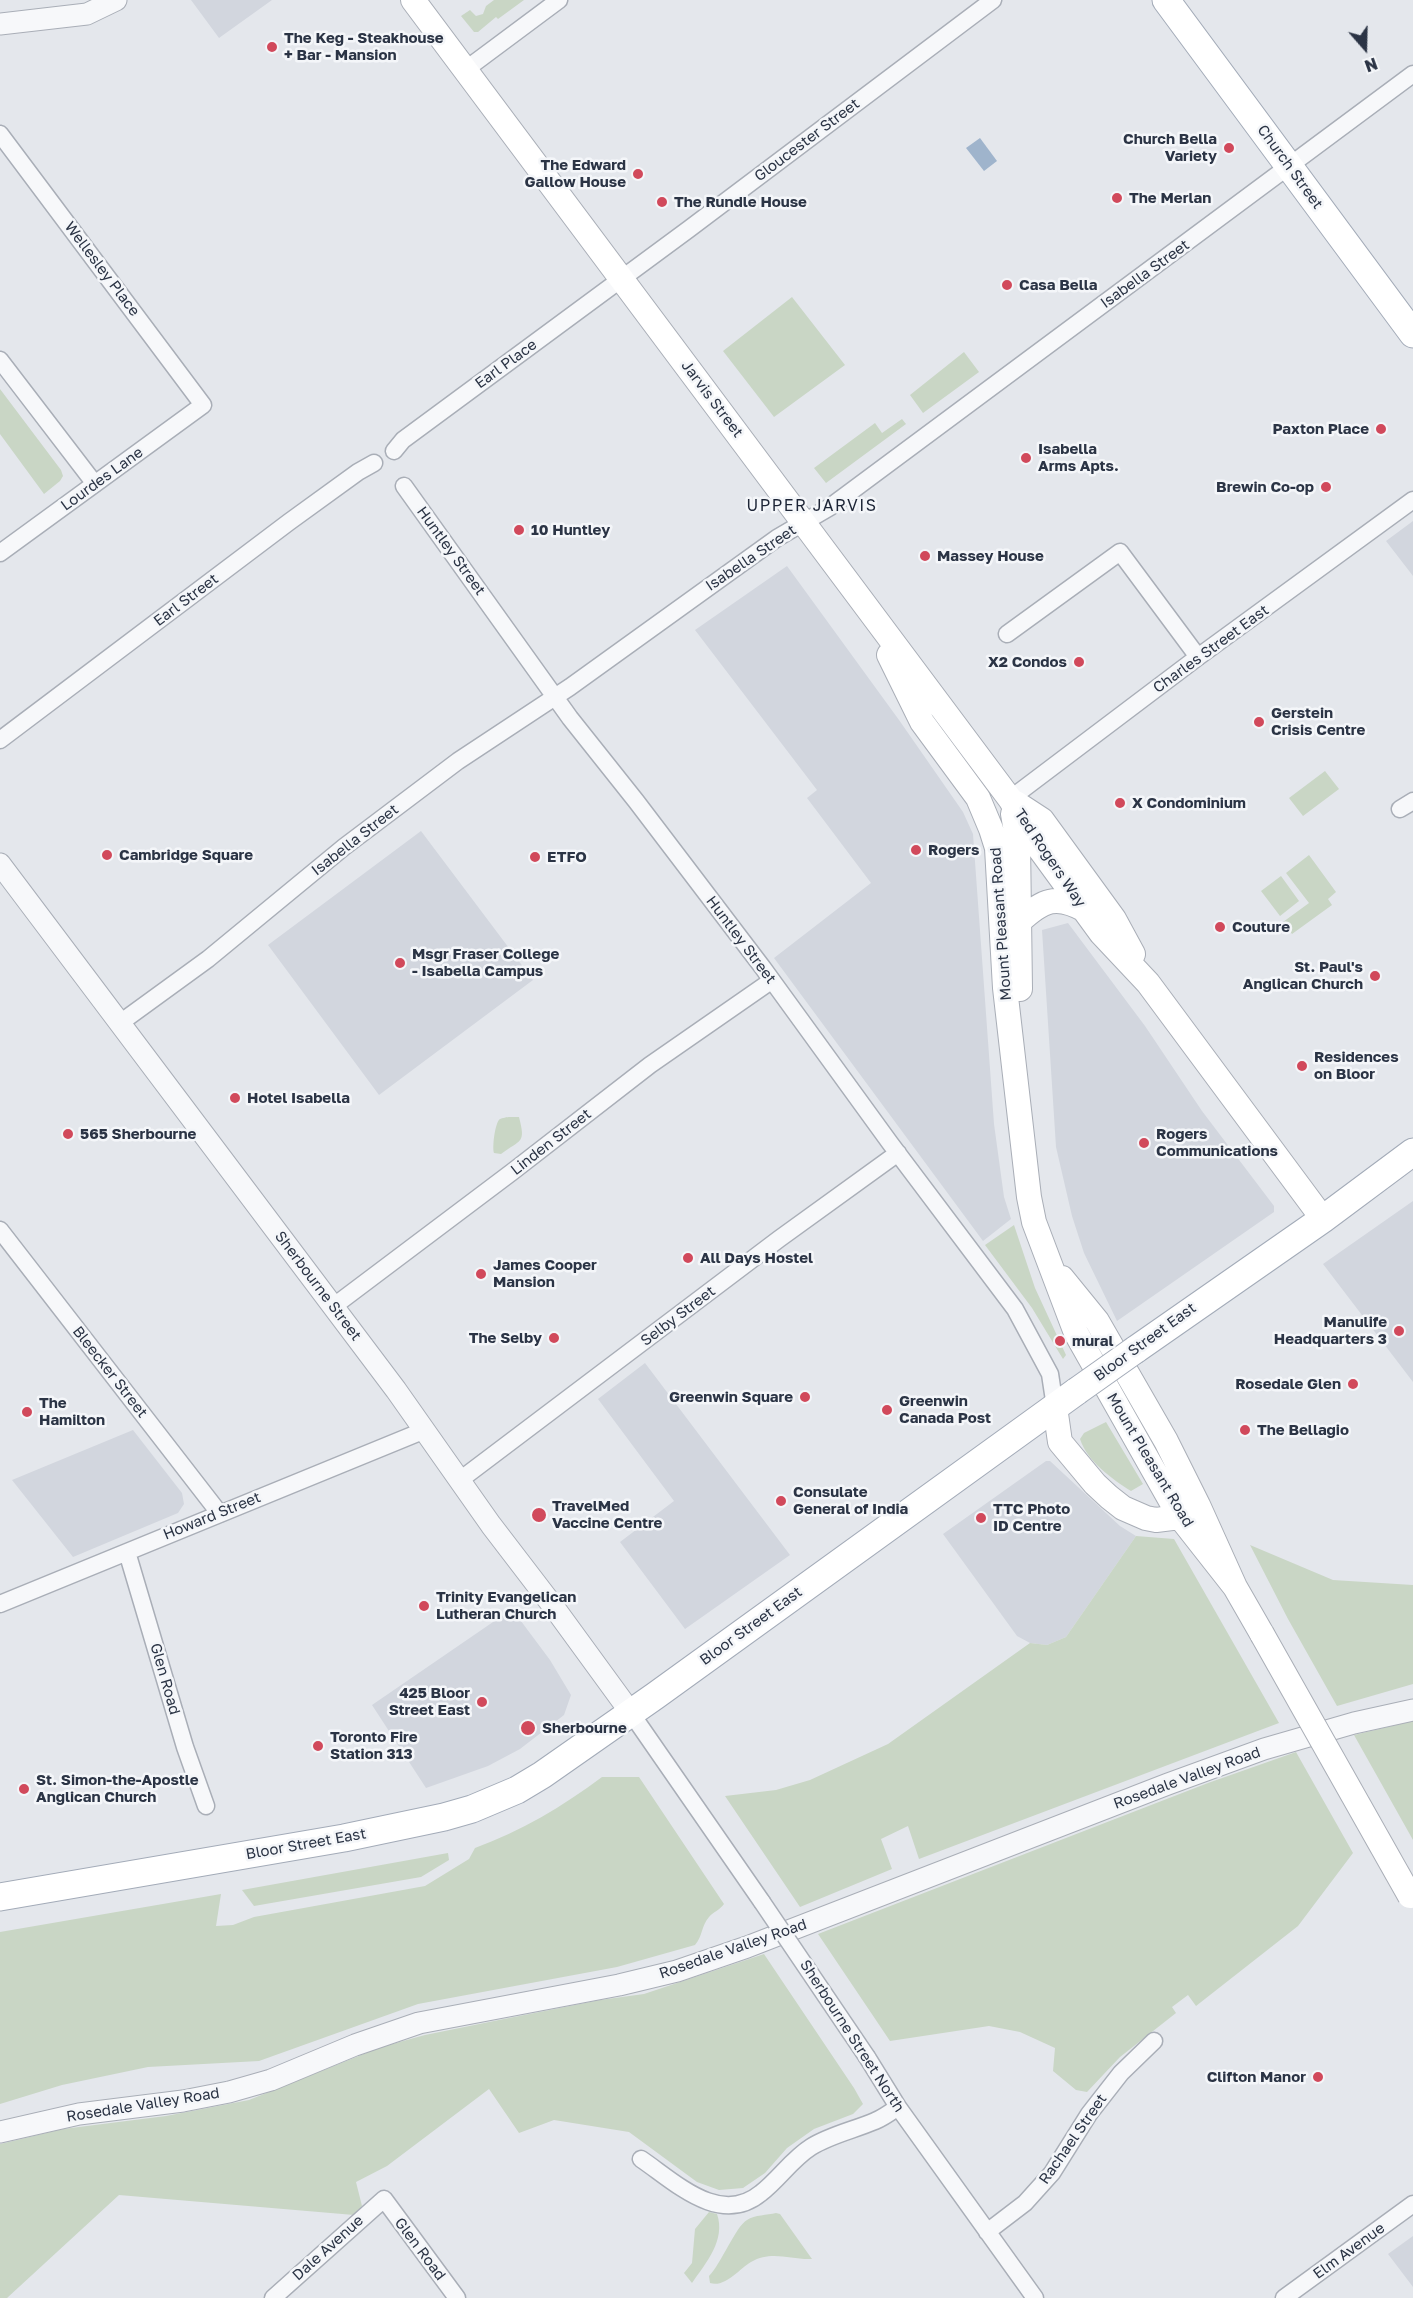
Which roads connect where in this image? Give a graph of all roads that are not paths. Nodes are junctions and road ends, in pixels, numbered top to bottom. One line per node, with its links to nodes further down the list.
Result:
1 (116, 0): 6 (street)
2 (413, 0): 7 (main road, Jarvis Street)
3 (559, 0): 7 (street)
4 (993, 0): 11 (street, Gloucester Street)
5 (1166, 0): 10 (main road, Church Street)
6 (0, 24)
7 (465, 70): 11 (main road, Jarvis Street)
8 (1413, 74): 10 (street, Isabella Street)
9 (0, 134): 14 (street, Wellesley Place)
10 (1290, 166): 12 (main road, Church Street); 20 (street, Isabella Street)
11 (621, 279): 15 (street, Earl Place); 20 (main road, Jarvis Street)
12 (1413, 334)
13 (0, 360): 17 (street)
14 (203, 405): 17 (street, Lourdes Lane)
15 (394, 451)
16 (374, 463): 26 (street, Earl Street)
17 (95, 484): 21 (street, Lourdes Lane)
18 (404, 486): 25 (street, Huntley Street)
19 (1413, 500): 24 (street, Charles Street East)
20 (804, 522): 22 (main road, Jarvis Street); 25 (street, Isabella Street)
21 (0, 553)
22 (863, 602): 27 (main road, Jarvis Street); 34 (main road, Mount Pleasant Road)
23 (1007, 634): 24 (street)
24 (1198, 657): 27 (street, Charles Street East)
25 (555, 697): 31 (street, Huntley Street); 33 (street, Isabella Street)
26 (0, 740)
27 (1010, 799): 29 (main road, Ted Rogers Way); 30 (main road, Mount Pleasant Road); 32 (main road, Ted Rogers Way)
28 (0, 864): 33 (street, Sherbourne Street)
29 (1085, 910): 30 (main road); 32 (main road, Ted Rogers Way)
30 (1020, 921): 34 (main road, Mount Pleasant Road)
31 (771, 981): 36 (street, Huntley Street); 40 (street, Linden Street)
32 (1148, 983): 37 (main road, Ted Rogers Way)
33 (120, 1023): 40 (street, Sherbourne Street)
34 (1014, 1066): 39 (main road, Mount Pleasant Road)
35 (1413, 1152): 37 (main road, Bloor Street East)
36 (898, 1153): 41 (street, Huntley Street); 43 (street, Selby Street)
37 (1323, 1219): 41 (main road, Bloor Street East, bridge)
38 (0, 1230): 44 (street, Bleecker Street)
39 (1048, 1260): 45 (main road, Mount Pleasant Road); 47 (main road, Mount Pleasant Road)
40 (333, 1306): 42 (street, Sherbourne Street)
41 (1055, 1407): 45 (main road); 50 (main road, Bloor Street East)
42 (424, 1430): 43 (street, Sherbourne Street); 44 (street, Howard Street)
43 (460, 1480): 50 (street, Sherbourne Street)
44 (220, 1514): 46 (street, Howard Street)
45 (1180, 1517): 47 (main road, Mount Pleasant Road)
46 (127, 1552): 48 (street, Howard Street); 51 (street, Glen Road)
47 (1235, 1587): 53 (main road, Mount Pleasant Road, bridge)
48 (0, 1604)
49 (1413, 1710): 56 (street, Rosedale Valley Road)
50 (631, 1713): 52 (main road, Bloor Street East); 55 (street, Sherbourne Street North, bridge)
51 (206, 1806)
52 (0, 1898)
53 (1412, 1898)
54 (1154, 2041): 60 (street, Rachael Street)
55 (898, 2107): 57 (street); 60 (street, Sherbourne Street North)
56 (0, 2132)
57 (641, 2159)
58 (384, 2199): 61 (street, Dale Avenue); 62 (street, Glen Road)
59 (1413, 2204): 64 (street, Elm Avenue)
60 (987, 2232): 63 (street, Sherbourne Street North)
61 (273, 2298)
62 (457, 2298)
63 (1035, 2298)
64 (1284, 2298)

